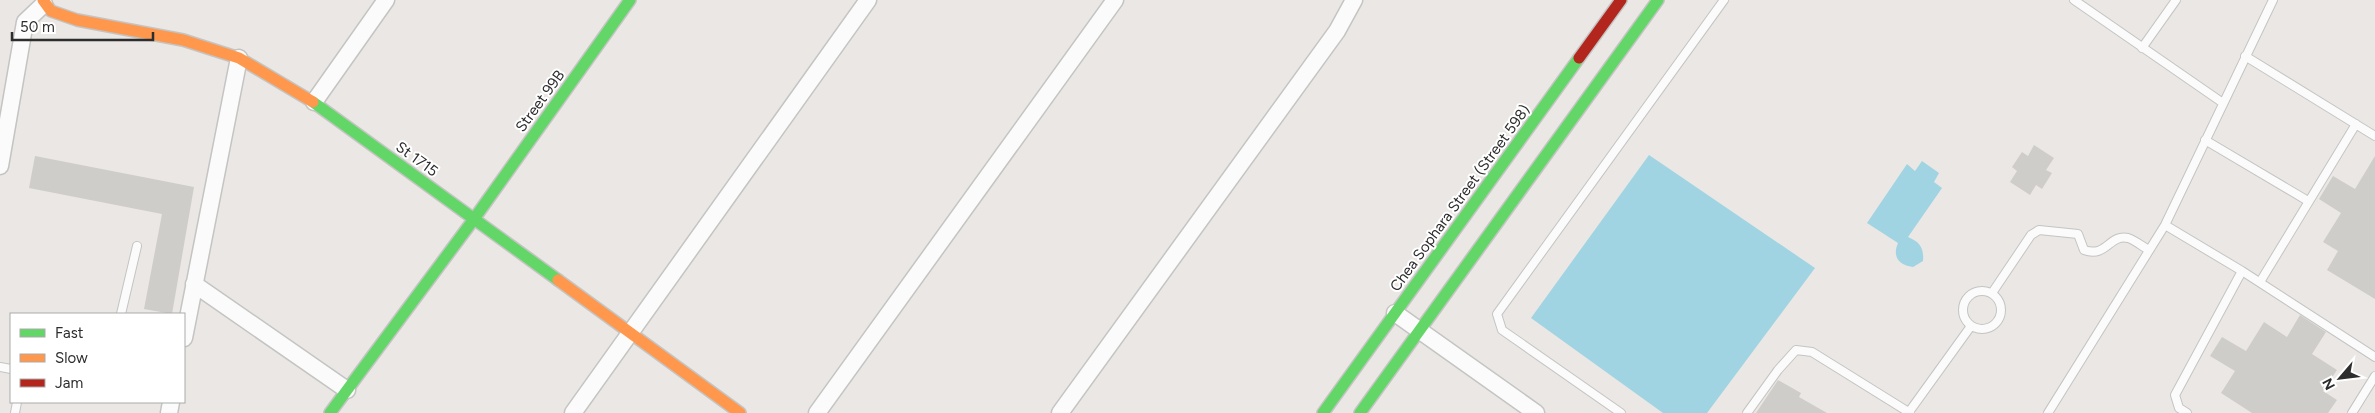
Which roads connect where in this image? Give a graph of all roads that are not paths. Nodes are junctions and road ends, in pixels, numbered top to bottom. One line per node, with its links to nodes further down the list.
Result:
1 (386, 0): 16 (street)
2 (630, 0): 23 (street, Street 99B)
3 (868, 0): 35 (street)
4 (1116, 0): 44 (street)
5 (1354, 0): 45 (street)
6 (1621, 0): 32 (street, Chea Sophara Street (Street 598))
7 (1658, 0): 34 (street)
8 (1724, 0): 49 (lane)
9 (2074, 0): 13 (lane)
10 (2176, 0): 13 (lane)
11 (2273, 0): 14 (lane)
12 (44, 2): 15 (street, St 1715); 21 (street)
13 (2142, 48): 17 (lane)
14 (2245, 56): 17 (lane); 18 (lane)
15 (239, 58): 16 (street, St 1715); 29 (street)
16 (314, 102): 23 (street, St 1715)
17 (2223, 103): 20 (lane)
18 (2356, 124): 19 (lane); 22 (lane)
19 (2375, 136)
20 (2205, 140): 22 (lane); 24 (lane)
21 (0, 166)
22 (2308, 201): 28 (lane)
23 (474, 219): 35 (street, St 1715); 39 (street, Street 99B)
24 (2164, 226): 26 (lane); 27 (lane)
25 (137, 246): 31 (lane)
26 (2149, 250): 30 (lane); 51 (lane)
27 (2242, 271): 28 (lane); 52 (lane)
28 (2260, 282): 37 (lane)
29 (194, 284): 36 (street); 39 (street)
30 (1992, 293): 33 (lane); 33 (lane)
31 (121, 313)
32 (1395, 313): 34 (street); 46 (street, Chea Sophara Street (Street 598))
33 (1971, 326): 40 (lane)
34 (1420, 330): 47 (street); 48 (street)
35 (632, 332): 42 (street); 43 (street, St 1715)
36 (185, 333)
37 (2375, 357)
38 (2375, 376): 53 (lane)
39 (347, 390): 41 (street, Street 99B)
40 (1910, 412): 50 (lane)
41 (330, 413)
42 (573, 413)
43 (740, 413)
44 (817, 413)
45 (1060, 413)
46 (1323, 413)
47 (1360, 413)
48 (1536, 413)
49 (1621, 413)
50 (1747, 413)
51 (2048, 413)
52 (2187, 413)
53 (2352, 413)

